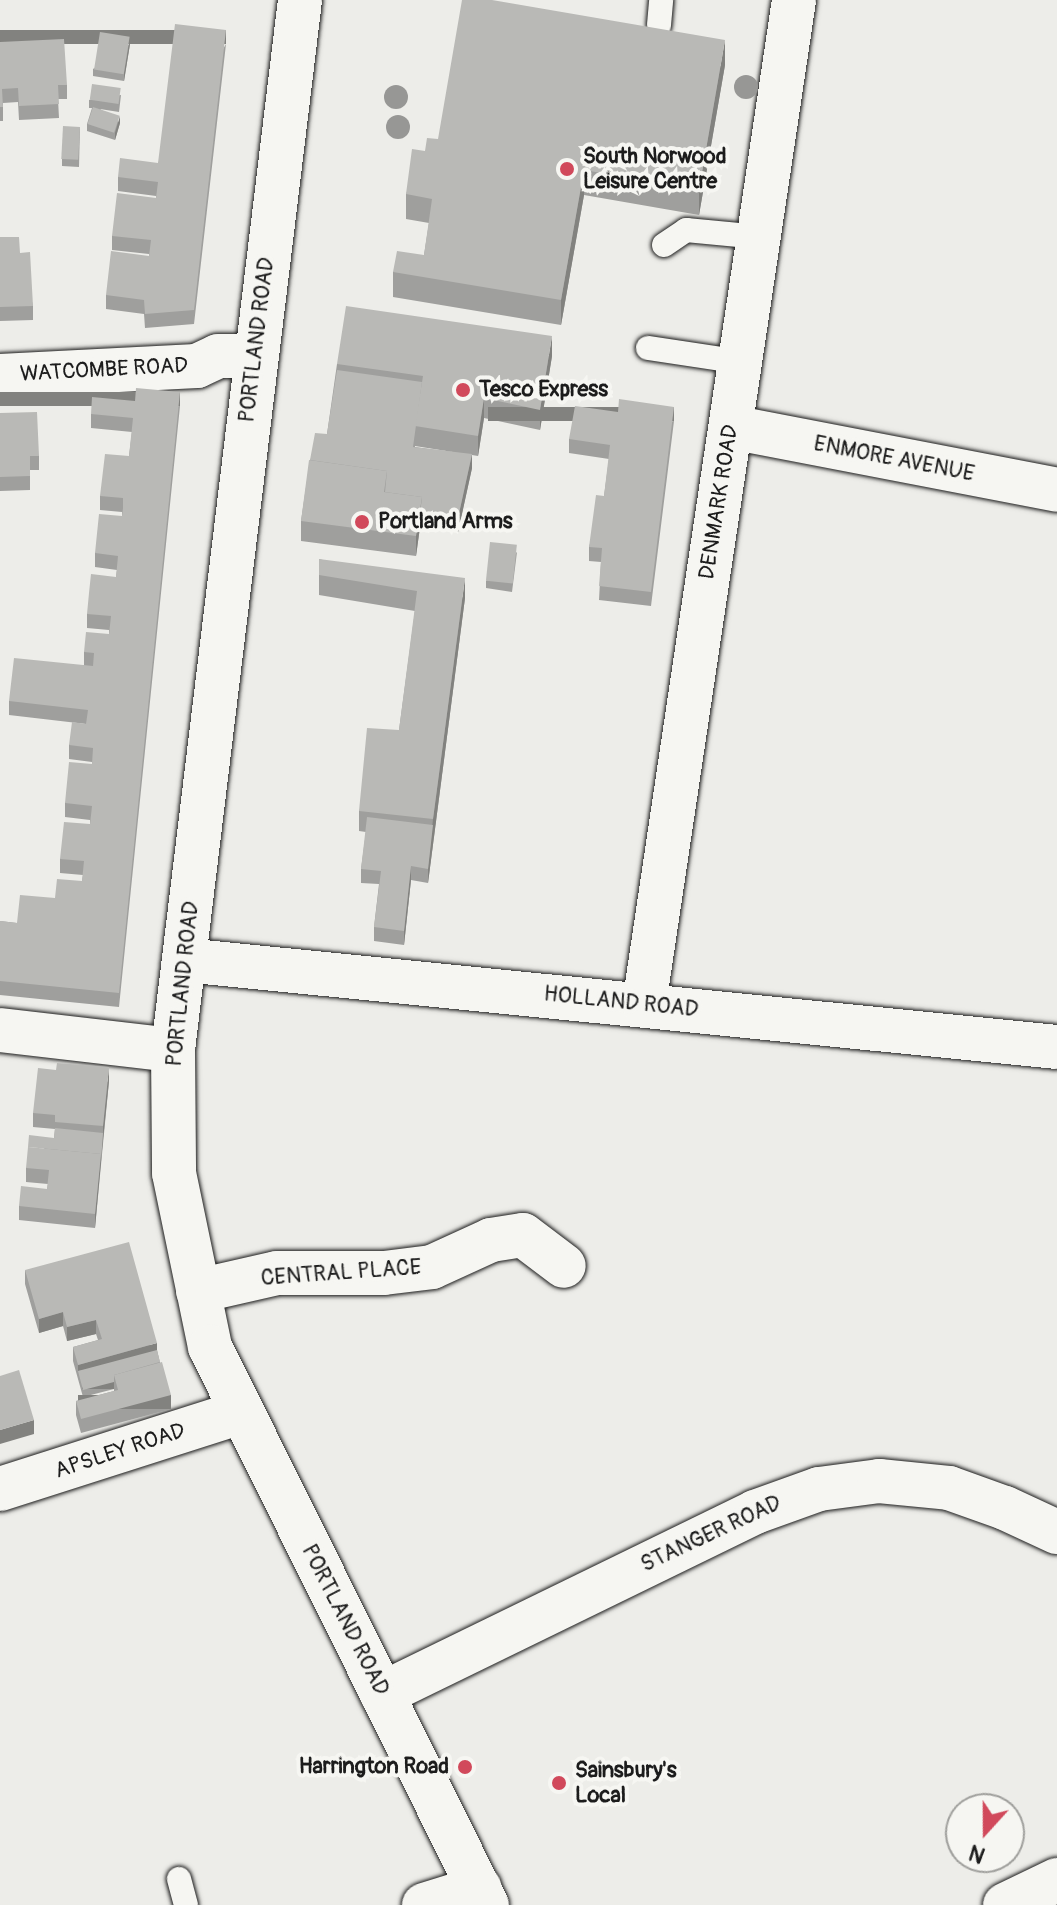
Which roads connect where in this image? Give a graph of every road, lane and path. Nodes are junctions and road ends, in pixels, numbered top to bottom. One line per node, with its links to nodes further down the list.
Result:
1 (300, 0): 8 (street, PORTLAND ROAD)
2 (661, 0): 4 (lane)
3 (794, 0): 5 (street, DENMARK ROAD)
4 (659, 25)
5 (760, 237): 6 (lane); 9 (street, DENMARK ROAD)
6 (664, 245)
7 (648, 348): 9 (lane)
8 (255, 356): 10 (street, WATCOMBE ROAD); 13 (street, PORTLAND ROAD)
9 (742, 362): 11 (street, DENMARK ROAD)
10 (0, 376)
11 (731, 427): 12 (street, ENMORE AVENUE); 14 (street, DENMARK ROAD)
12 (1057, 490)
13 (184, 960): 14 (street, HOLLAND ROAD); 17 (street, PORTLAND ROAD)
14 (644, 1005): 16 (street, HOLLAND ROAD)
15 (0, 1030): 17 (street)
16 (1057, 1047)
17 (173, 1050): 19 (street, PORTLAND ROAD)
18 (564, 1266): 19 (street, CENTRAL PLACE)
19 (198, 1291): 20 (street, PORTLAND ROAD)
20 (241, 1412): 21 (street, APSLEY ROAD); 23 (street, PORTLAND ROAD)
21 (0, 1489)
22 (1056, 1523): 23 (street, STANGER ROAD)
23 (382, 1694): 26 (street, PORTLAND ROAD)
24 (179, 1879): 27 (lane)
25 (1057, 1880): 29 (street)
26 (483, 1896): 28 (street)
27 (186, 1905)
28 (424, 1905)
29 (1005, 1905)

